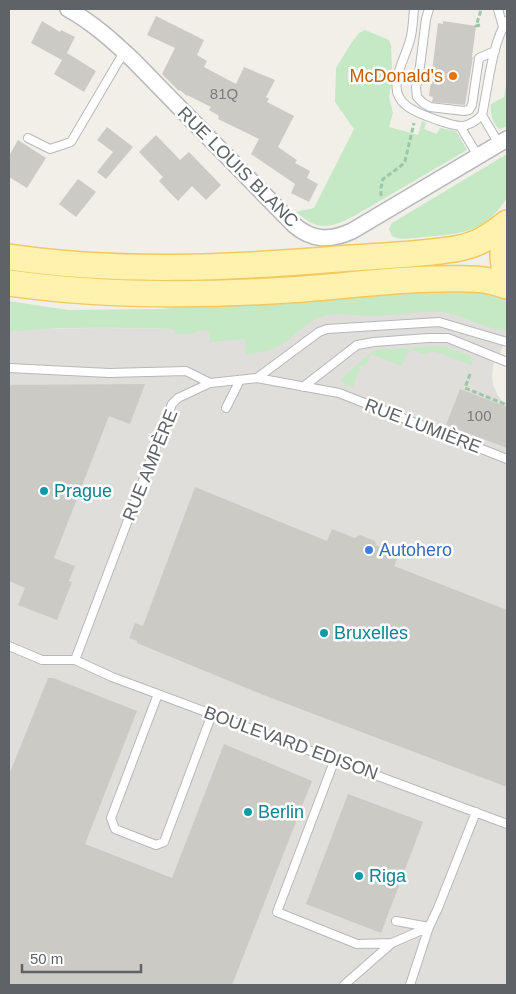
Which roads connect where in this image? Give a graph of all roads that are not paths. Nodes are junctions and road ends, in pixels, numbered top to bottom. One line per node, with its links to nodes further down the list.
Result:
1 (68, 9): 7 (street, RUE LOUIS BLANC)
2 (414, 9): 9 (lane)
3 (429, 9): 6 (lane)
4 (498, 9): 5 (lane)
5 (505, 24): 6 (lane)
6 (495, 51): 8 (lane)
7 (124, 52): 10 (lane); 12 (street, RUE LOUIS BLANC)
8 (482, 114): 9 (lane); 11 (lane)
9 (460, 126): 12 (lane)
10 (28, 138)
11 (503, 142): 12 (street, RUE LOUIS BLANC)
12 (478, 156)
13 (507, 223): 15 (main road)
14 (507, 227): 16 (main road)
15 (9, 257)
16 (507, 277)
17 (9, 283): 20 (main road)
18 (507, 286): 20 (main road)
19 (9, 289): 20 (main road)
20 (56, 289)
21 (507, 342): 24 (lane)
22 (507, 362): 27 (lane)
23 (9, 368): 26 (lane)
24 (257, 378): 25 (lane, RUE AMPÈRE); 27 (lane, RUE AMPÈRE)
25 (240, 380): 26 (lane, RUE AMPÈRE); 29 (lane)
26 (210, 383): 32 (lane, RUE AMPÈRE)
27 (303, 387): 28 (lane, RUE AMPÈRE)
28 (339, 393): 30 (lane, RUE LUMIÈRE)
29 (226, 408)
30 (507, 459)
31 (9, 646): 32 (lane)
32 (75, 660): 33 (lane, BOULEVARD EDISON)
33 (158, 694): 34 (lane, BOULEVARD EDISON); 34 (lane)
34 (212, 714): 35 (lane, BOULEVARD EDISON)
35 (335, 759): 36 (lane, BOULEVARD EDISON); 40 (lane)
36 (476, 812): 37 (lane, BOULEVARD EDISON); 39 (lane)
37 (507, 824)
38 (396, 921): 39 (lane)
39 (429, 927): 40 (lane); 42 (lane)
40 (392, 943): 41 (lane)
41 (344, 985)
42 (410, 985)

